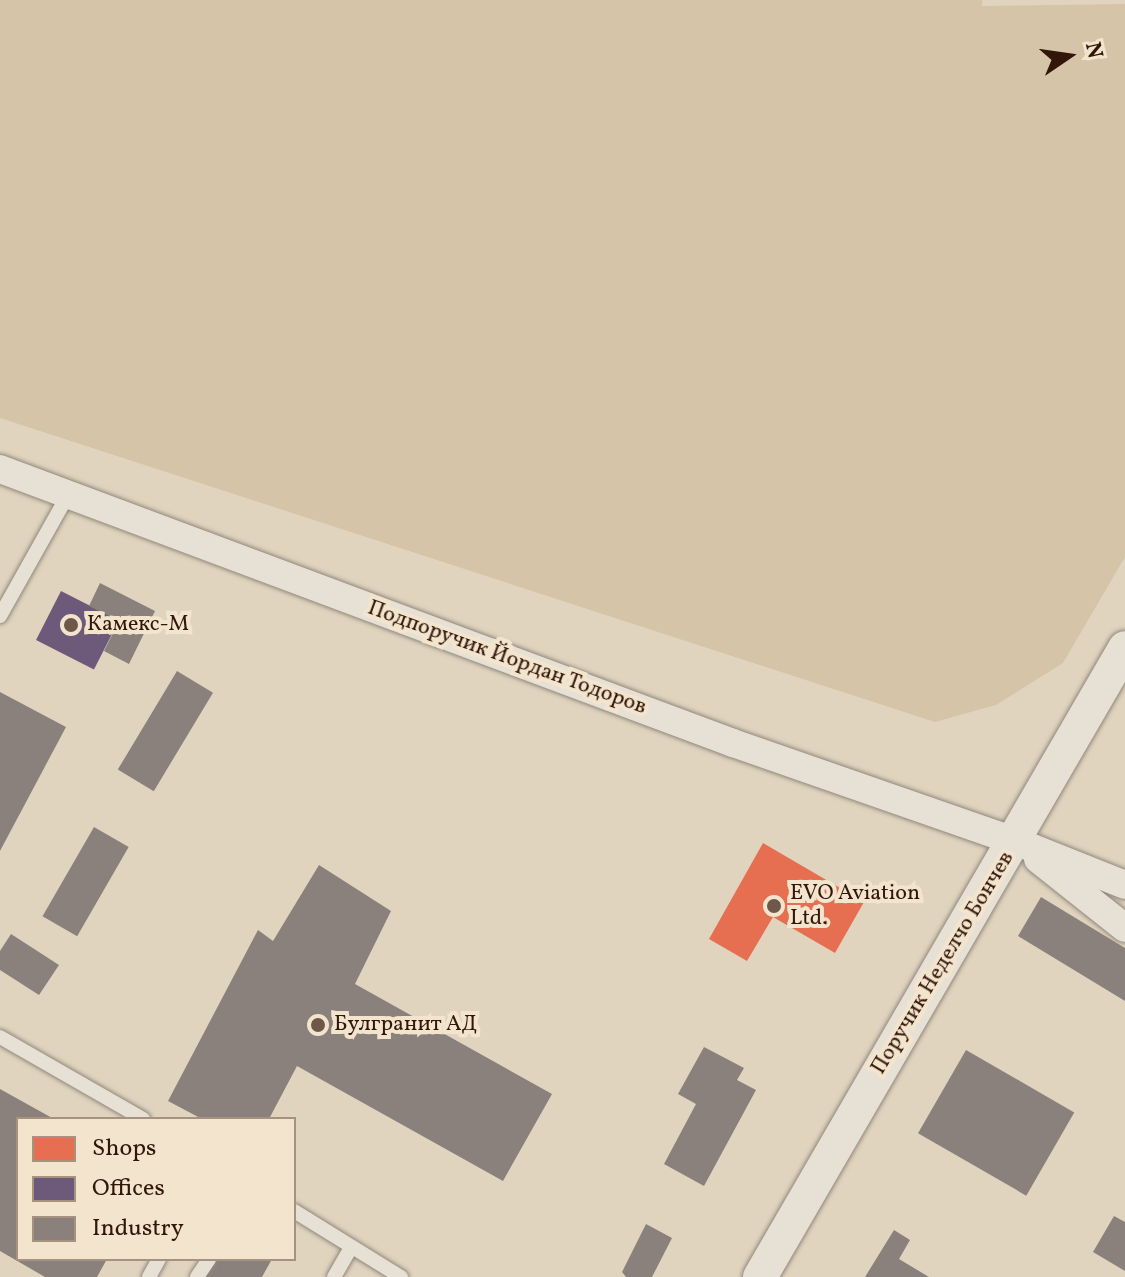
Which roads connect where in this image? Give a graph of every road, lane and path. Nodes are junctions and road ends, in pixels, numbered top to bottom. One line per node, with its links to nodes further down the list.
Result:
1 (0, 469): 2 (street, Подпоручик Йордан Тодоров)
2 (68, 495): 3 (lane); 5 (street, Подпоручик Йордан Тодоров)
3 (0, 616)
4 (1125, 648): 5 (street, Поручик Неделчо Бончев)
5 (1015, 841): 6 (street, Подпоручик Йордан Тодоров); 7 (street, Подпоручик Йордан Тодоров); 14 (street, Поручик Неделчо Бончев)
6 (1125, 885)
7 (1125, 928)
8 (0, 1037): 9 (lane)
9 (140, 1117)
10 (296, 1212): 11 (lane)
11 (351, 1248): 12 (lane); 13 (lane)
12 (334, 1277)
13 (401, 1277)
14 (760, 1277)

